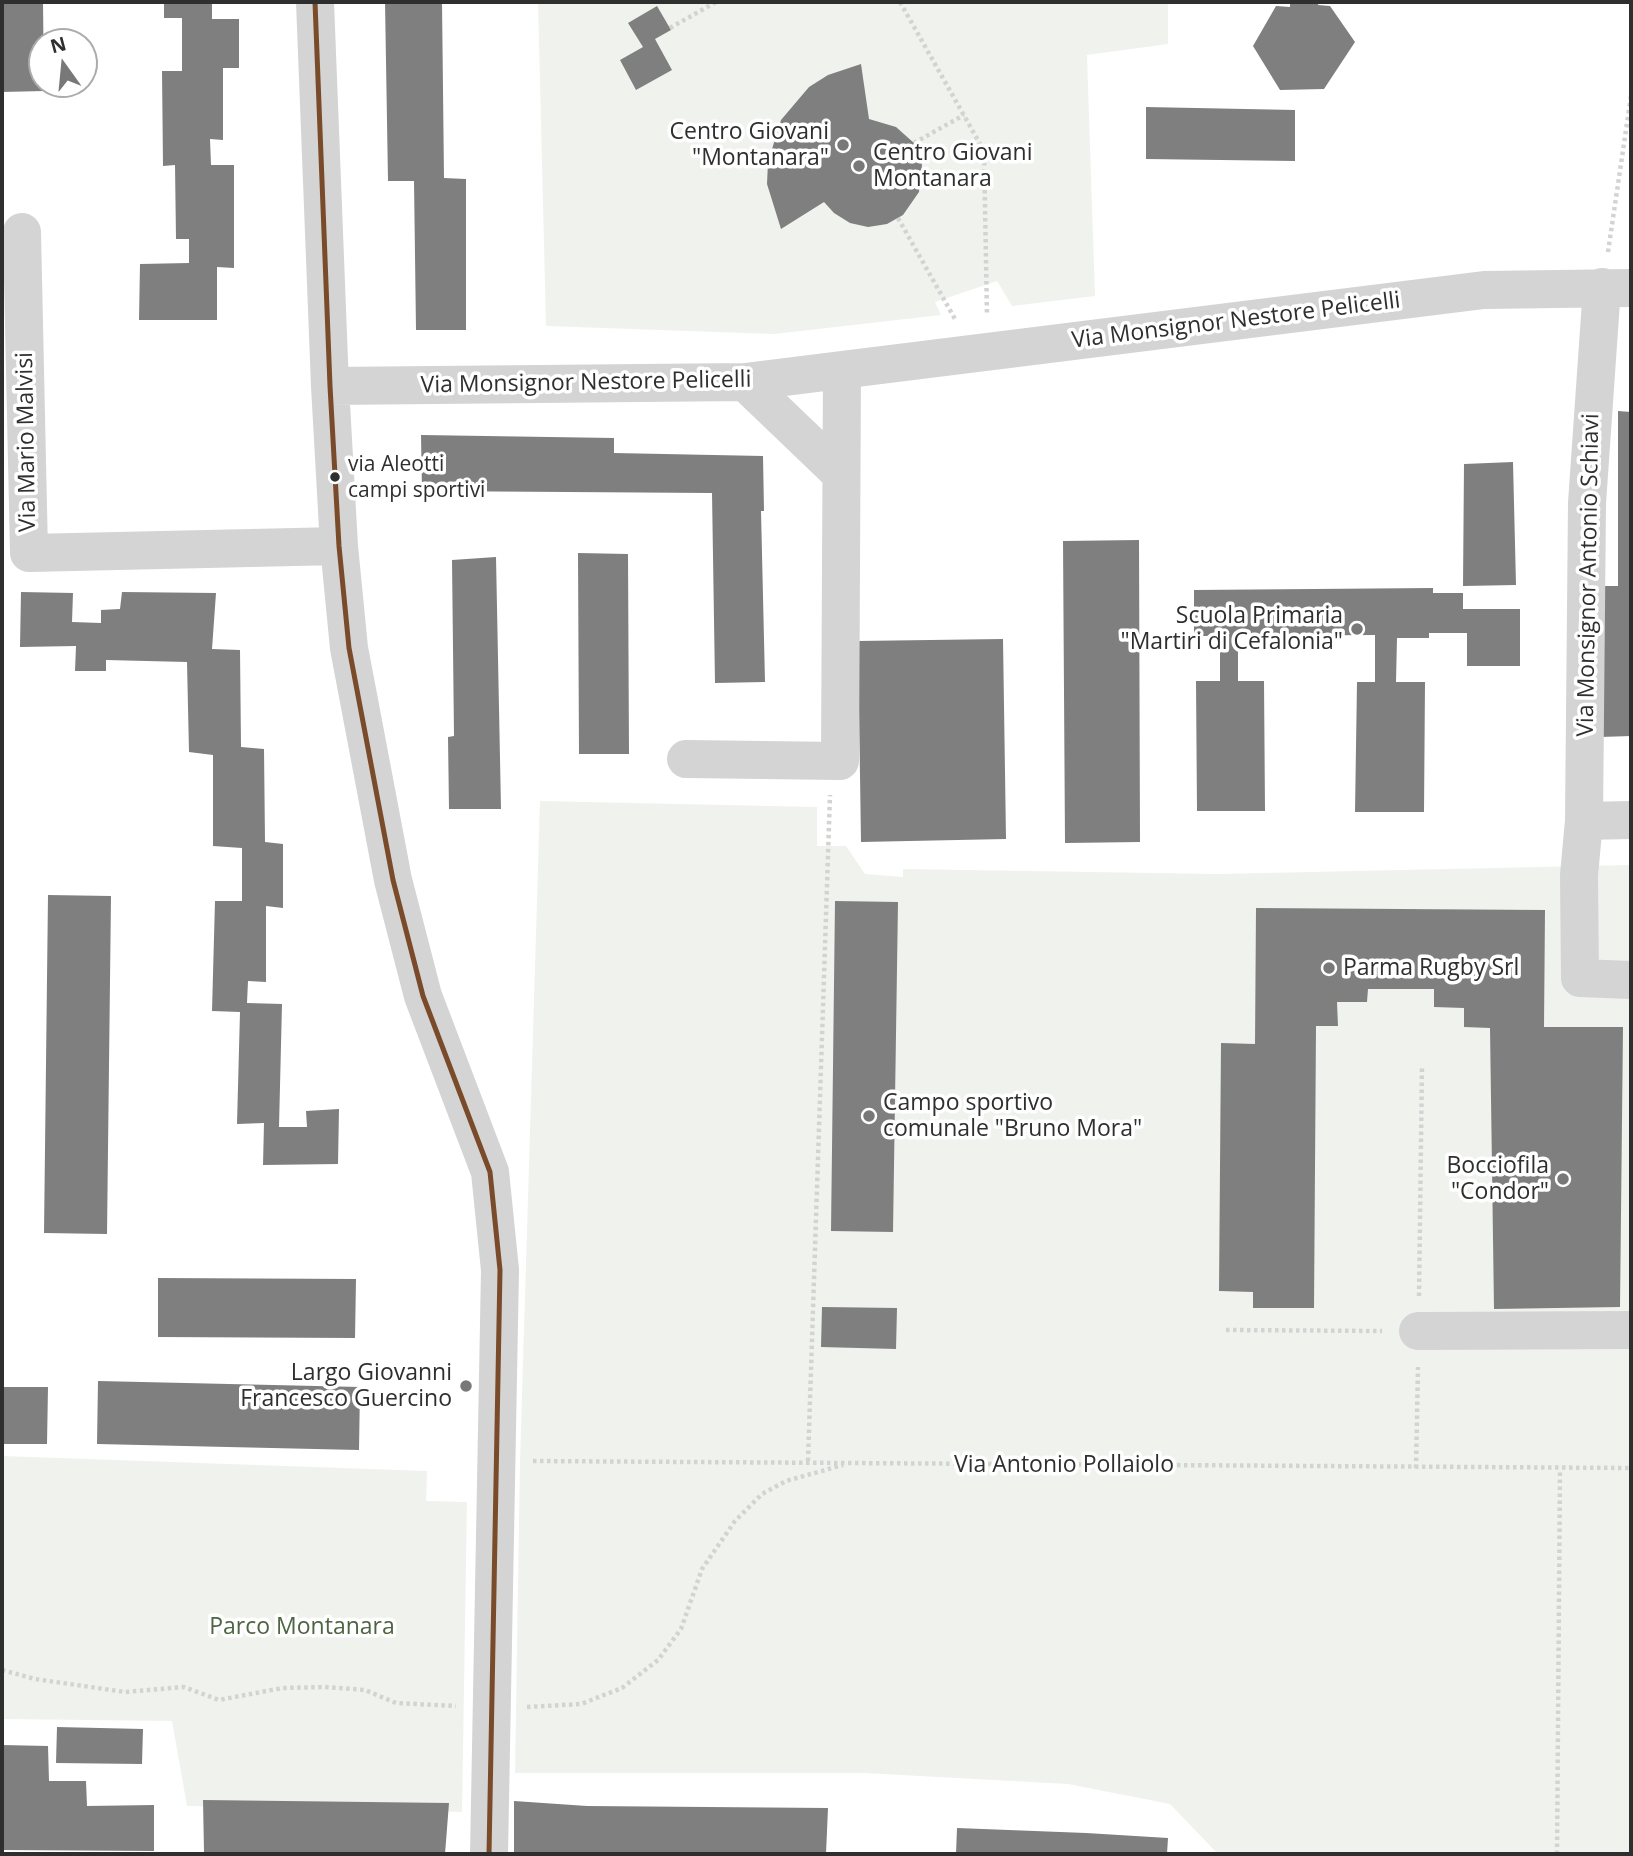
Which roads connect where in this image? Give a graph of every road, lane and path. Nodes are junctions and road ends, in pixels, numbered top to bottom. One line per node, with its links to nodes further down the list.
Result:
1 (315, 2): 15 (street)
2 (716, 2): 4 (path)
3 (900, 2): 6 (path)
4 (670, 28)
5 (1631, 96): 10 (path)
6 (964, 115): 7 (path); 11 (path)
7 (914, 143)
8 (898, 218): 12 (path)
9 (22, 232): 18 (street, Via Mario Malvisi)
10 (1617, 287): 13 (street, Via Monsignor Nestore Pelicelli); 22 (street, Via Monsignor Antonio Schiavi)
11 (988, 327)
12 (961, 330)
13 (842, 371): 14 (street, Via Monsignor Nestore Pelicelli); 16 (street)
14 (745, 382): 15 (street, Via Monsignor Nestore Pelicelli); 16 (street)
15 (330, 386): 17 (street)
16 (841, 474): 20 (street)
17 (339, 546): 18 (street, Via Mario Malvisi); 28 (street)
18 (15, 553)
19 (686, 759): 20 (street)
20 (829, 759): 29 (path)
21 (1631, 820): 22 (street)
22 (1584, 821): 23 (street, Via Monsignor Antonio Schiavi)
23 (1631, 980)
24 (1422, 1065): 27 (path)
25 (1226, 1330): 27 (path)
26 (1631, 1330): 27 (street)
27 (1418, 1331): 30 (path)
28 (497, 1455): 29 (path, Via Antonio Pollaiolo); 33 (street)
29 (808, 1461): 30 (path, Via Antonio Pollaiolo)
30 (1416, 1468): 32 (path, Via Antonio Pollaiolo)
31 (1631, 1468): 32 (path, Via Antonio Pollaiolo)
32 (1560, 1469): 34 (path)
33 (489, 1854)
34 (1557, 1854)

